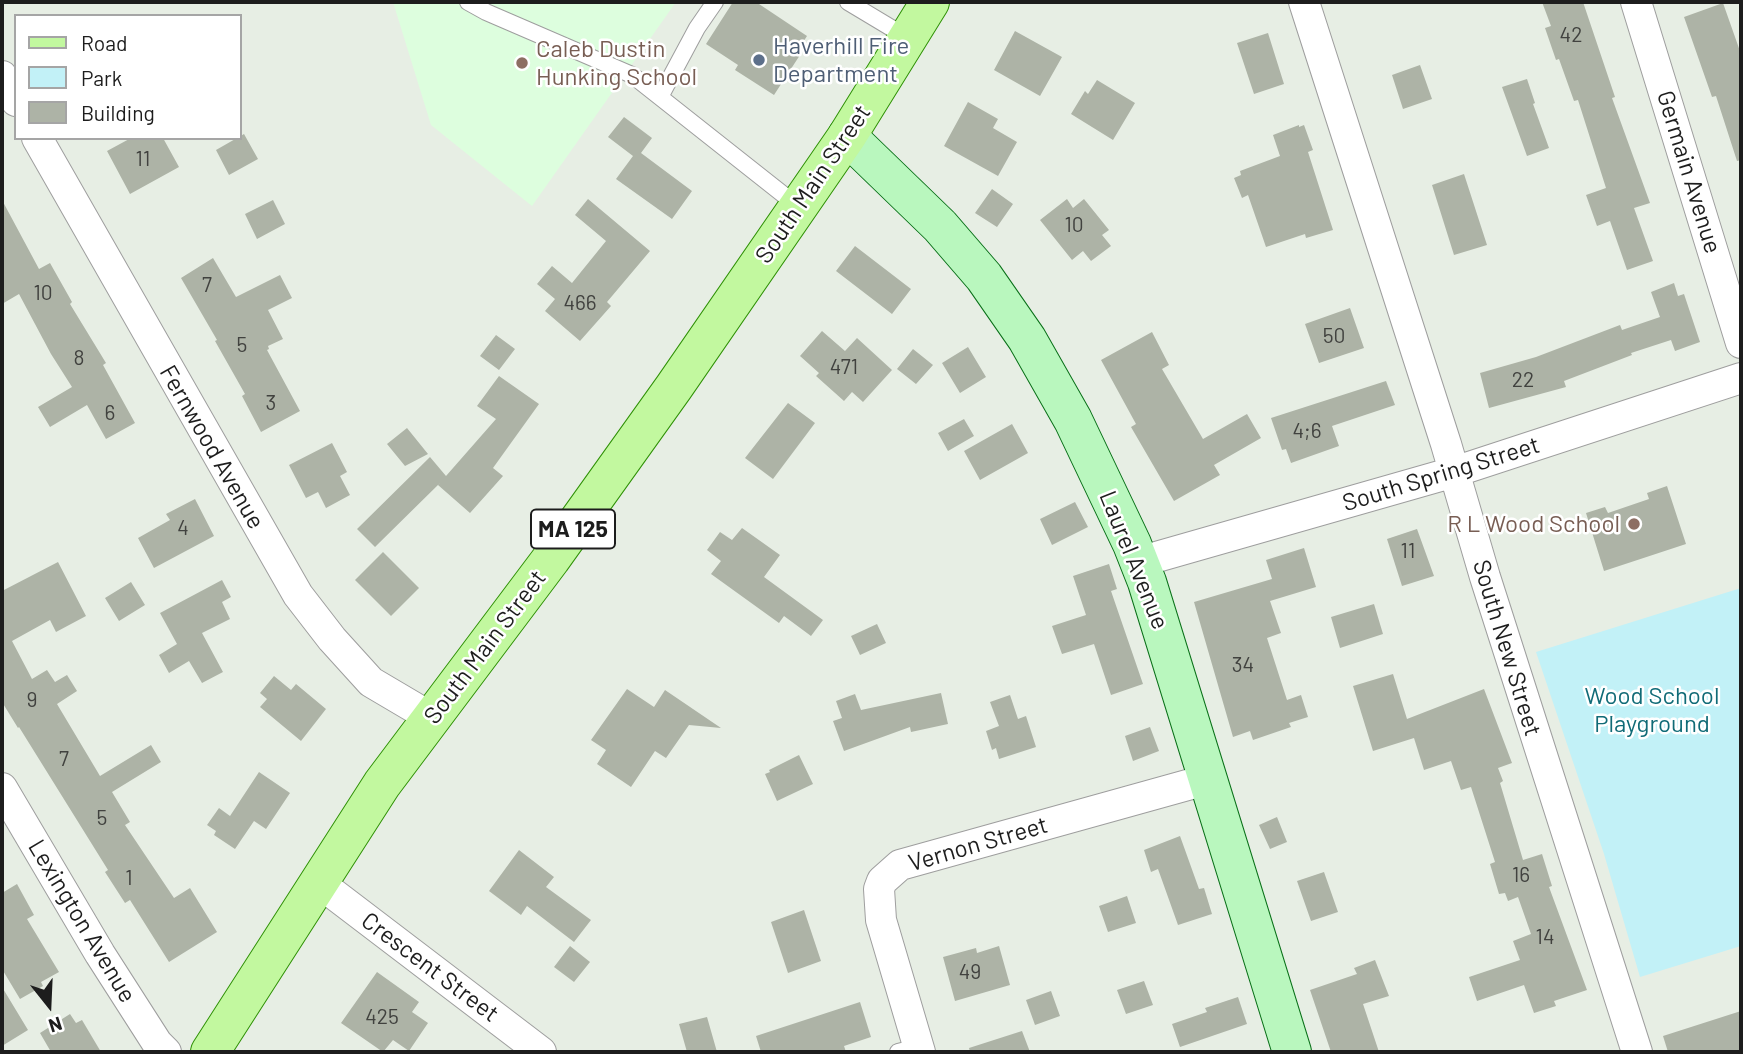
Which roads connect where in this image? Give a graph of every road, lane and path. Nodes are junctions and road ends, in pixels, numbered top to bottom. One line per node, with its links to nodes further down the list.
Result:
1 (468, 2): 10 (lane)
2 (715, 2): 10 (lane)
3 (848, 2): 7 (lane)
4 (930, 2): 7 (main road, South Main Street / MA 125)
5 (1304, 2): 16 (street, South New Street)
6 (1636, 2): 14 (street, Germain Avenue)
7 (908, 38): 11 (main road, South Main Street / MA 125)
8 (2, 76): 9 (street)
9 (14, 97)
10 (660, 97): 13 (lane)
11 (847, 136): 13 (main road, South Main Street / MA 125); 17 (main road, Laurel Avenue)
12 (38, 140): 18 (street, Fernwood Avenue)
13 (799, 207): 18 (main road, South Main Street / MA 125)
14 (1741, 343)
15 (1741, 378): 16 (street, South Spring Street)
16 (1454, 472): 17 (street, South Spring Street); 27 (street, South New Street)
17 (1139, 562): 19 (main road, Laurel Avenue)
18 (432, 718): 21 (main road, South Main Street / MA 125)
19 (1209, 779): 22 (street, Vernon Street); 26 (main road, Laurel Avenue)
20 (2, 788): 23 (street, Lexington Avenue)
21 (318, 882): 24 (main road, South Main Street / MA 125); 25 (street, Crescent Street)
22 (912, 1050)
23 (166, 1052)
24 (210, 1052)
25 (541, 1052)
26 (1292, 1052)
27 (1637, 1052)

